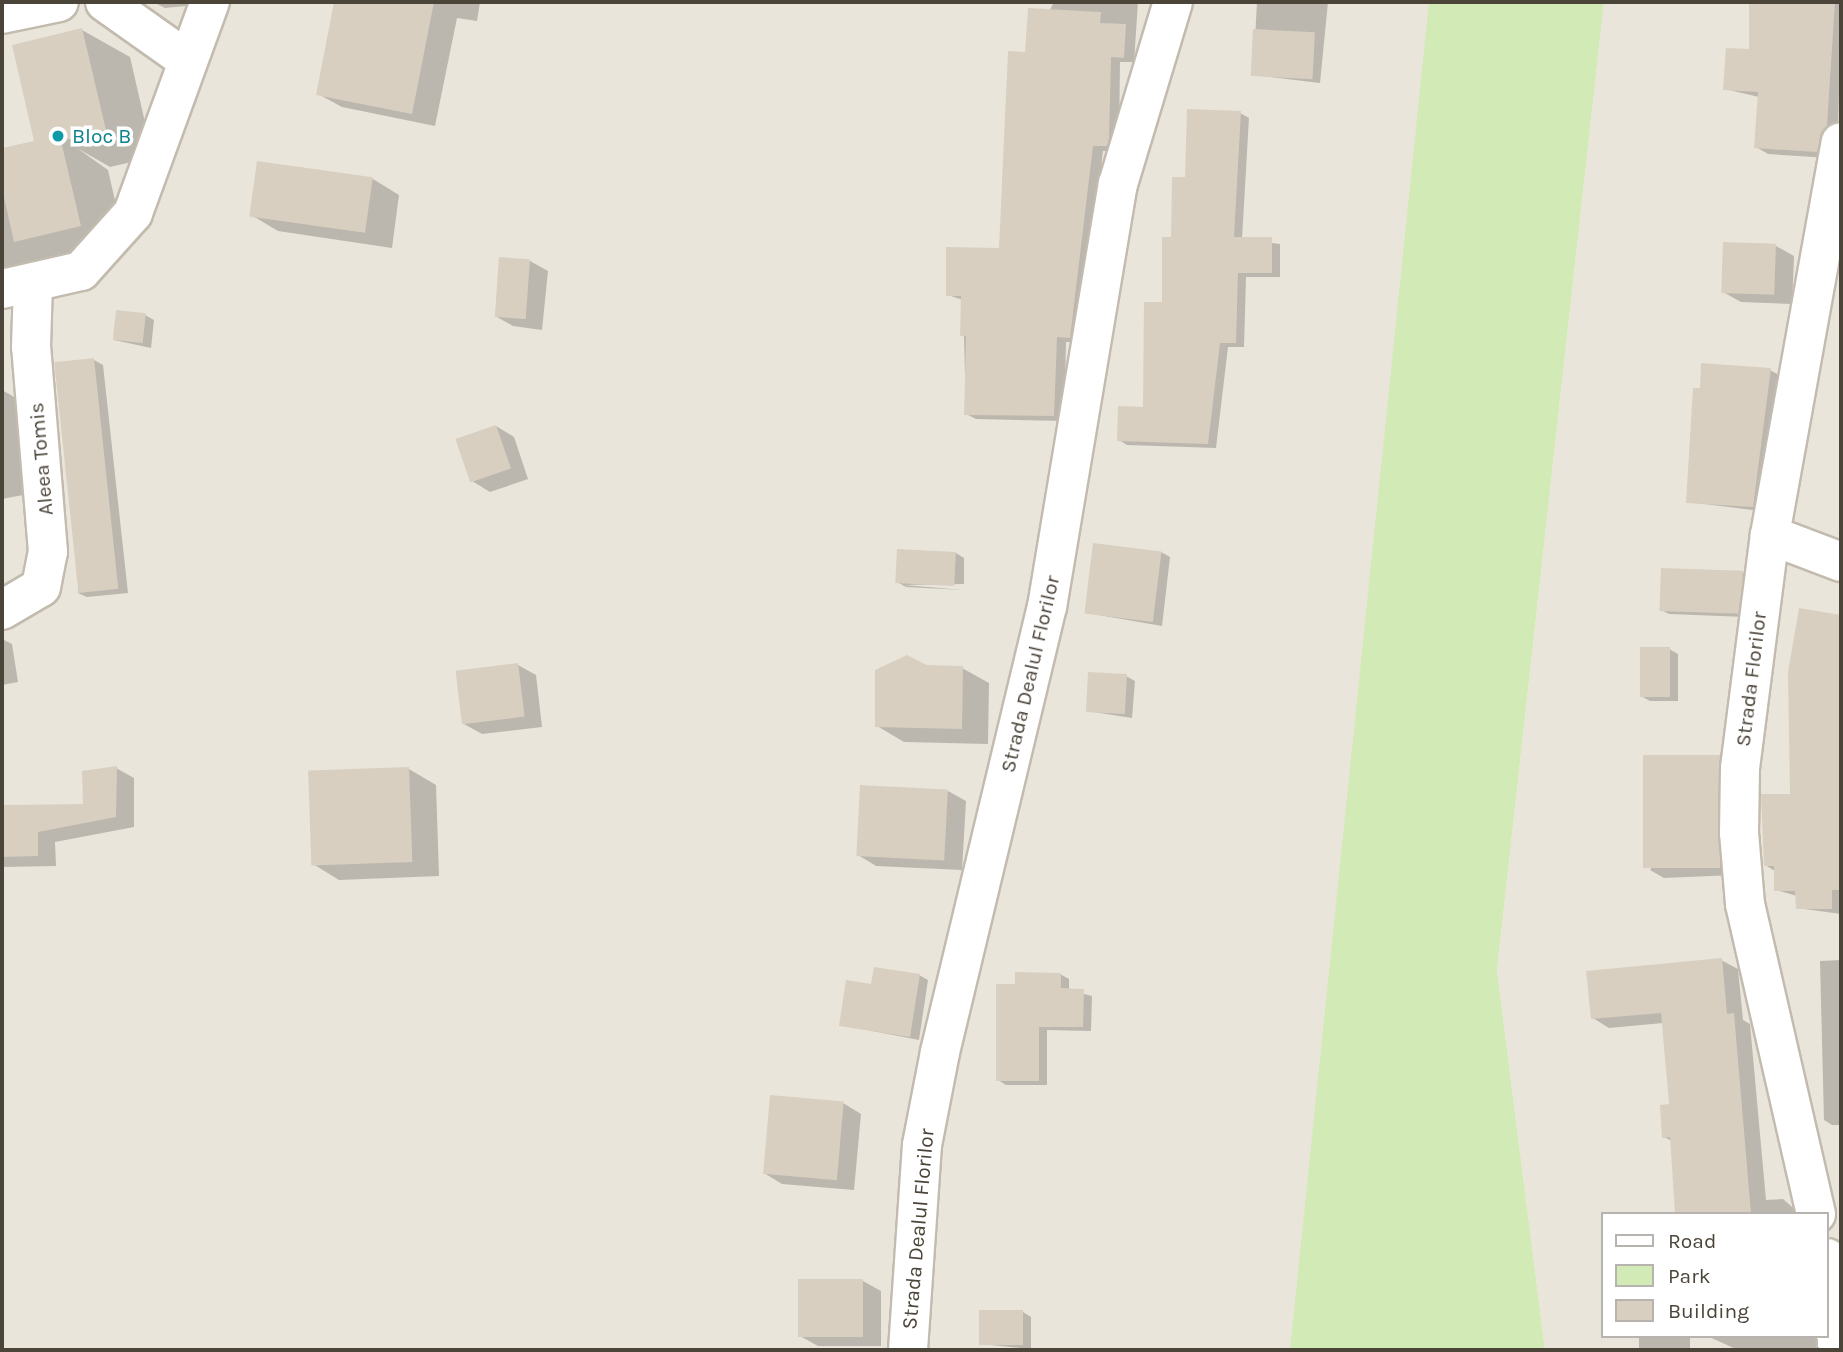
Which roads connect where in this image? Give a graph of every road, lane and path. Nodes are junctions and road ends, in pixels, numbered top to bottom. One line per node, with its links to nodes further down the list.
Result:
1 (59, 2): 5 (street)
2 (105, 2): 6 (street)
3 (210, 2): 6 (street)
4 (1173, 2): 14 (street, Strada Dealul Florilor)
5 (2, 14)
6 (187, 60): 8 (street)
7 (1841, 142): 9 (street, Strada Florilor)
8 (17, 287): 11 (street, Aleea Tomis)
9 (1770, 535): 10 (street); 12 (street, Strada Florilor)
10 (1841, 562)
11 (2, 610)
12 (1816, 1212)
13 (1829, 1275): 15 (street)
14 (908, 1350)
15 (1838, 1350)

